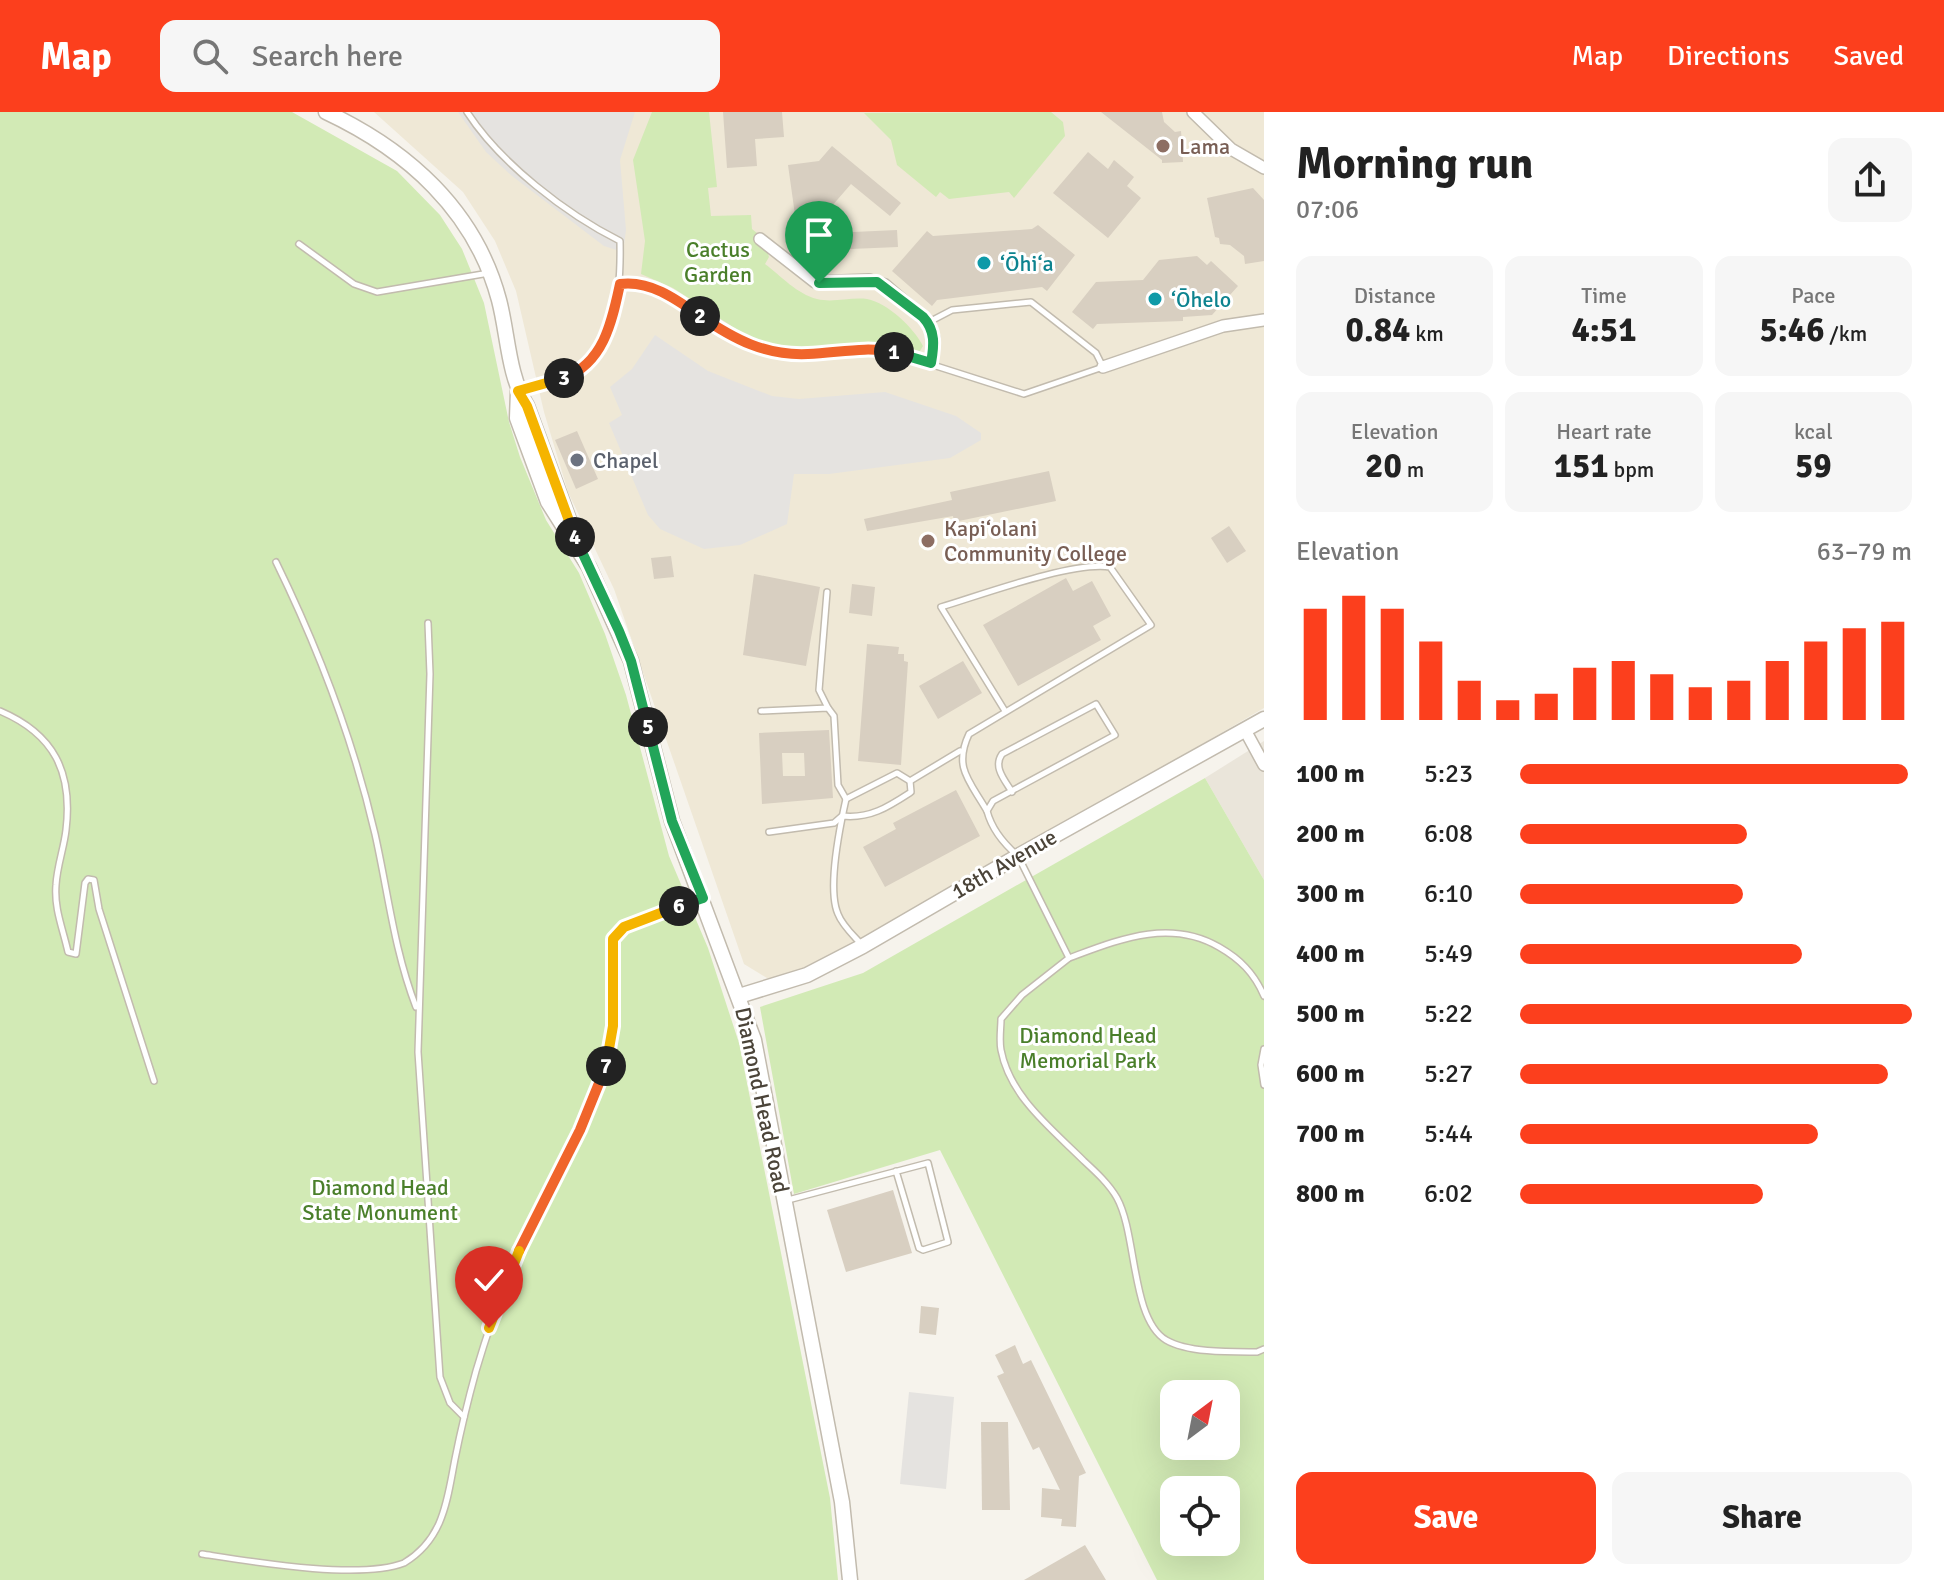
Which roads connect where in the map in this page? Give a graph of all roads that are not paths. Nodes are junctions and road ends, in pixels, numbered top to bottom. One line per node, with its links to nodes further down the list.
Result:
1 (326, 112): 7 (street, Diamond Head Road)
2 (467, 112): 8 (lane)
3 (1193, 112): 4 (street)
4 (1264, 168)
5 (760, 239): 10 (street)
6 (299, 244): 7 (lane)
7 (490, 273): 13 (street, Diamond Head Road)
8 (620, 284): 11 (lane); 13 (lane)
9 (1264, 320): 12 (street)
10 (929, 323): 11 (street); 12 (lane)
11 (931, 363): 12 (lane)
12 (1103, 367)
13 (518, 391): 32 (street, Diamond Head Road)
14 (276, 562): 37 (lane)
15 (827, 592): 17 (lane)
16 (428, 623): 37 (lane)
17 (828, 708): 19 (lane); 27 (lane)
18 (0, 711): 39 (lane)
19 (761, 711)
20 (1005, 711): 20 (lane); 23 (lane)
21 (1264, 719): 22 (street, 18th Avenue)
22 (1245, 730): 24 (street); 31 (street, 18th Avenue)
23 (961, 751): 25 (lane); 28 (lane)
24 (1264, 765)
25 (910, 781): 27 (lane); 29 (lane)
26 (1012, 792): 26 (lane); 28 (lane)
27 (846, 799): 29 (lane)
28 (987, 811): 31 (lane)
29 (842, 816): 30 (lane); 33 (lane)
30 (769, 832)
31 (1018, 856): 33 (street, 18th Avenue); 34 (lane)
32 (703, 898): 35 (street, Diamond Head Road); 44 (lane)
33 (863, 946): 35 (street, 18th Avenue)
34 (1069, 958): 36 (lane); 43 (lane)
35 (739, 996): 42 (street, Diamond Head Road)
36 (1264, 996)
37 (418, 1011): 44 (lane)
38 (1264, 1049): 40 (lane)
39 (154, 1081)
40 (1264, 1085)
41 (896, 1171): 41 (lane); 42 (lane)
42 (783, 1201): 49 (street, Diamond Head Road)
43 (1264, 1349)
44 (464, 1417): 46 (lane)
45 (202, 1554): 47 (lane)
46 (387, 1571): 47 (lane); 48 (lane)
47 (338, 1577)
48 (386, 1580)
49 (850, 1580)

